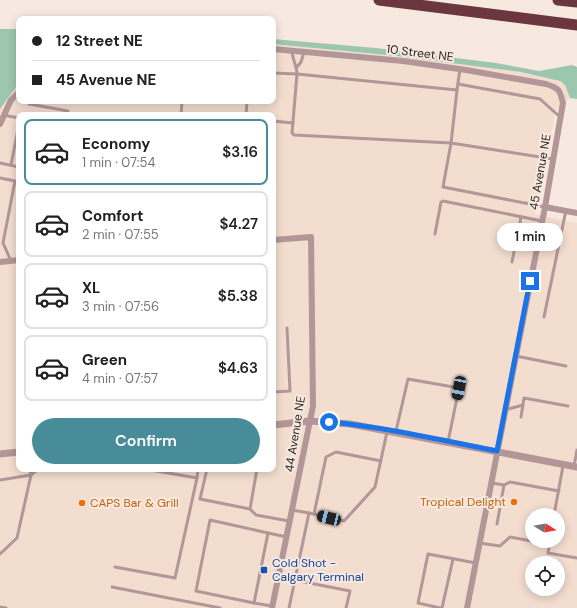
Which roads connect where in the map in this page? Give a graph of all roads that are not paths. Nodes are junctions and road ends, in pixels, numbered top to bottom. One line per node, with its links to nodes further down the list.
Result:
1 (379, 0): 4 (highway)
2 (558, 0): 3 (highway)
3 (577, 2)
4 (577, 25)
5 (276, 49): 6 (street, 10 Street NE)
6 (292, 50): 7 (street, 10 Street NE); 8 (lane)
7 (304, 52): 8 (lane); 9 (street, 10 Street NE)
8 (297, 68): 11 (lane)
9 (460, 69): 12 (lane); 14 (street, 10 Street NE)
10 (276, 73): 11 (lane)
11 (296, 74): 13 (lane); 22 (lane)
12 (458, 84): 13 (lane); 20 (lane)
13 (457, 90): 25 (lane)
14 (561, 92): 20 (street, 45 Avenue NE)
15 (16, 95): 18 (street)
16 (29, 104): 17 (lane)
17 (68, 111)
18 (3, 115): 19 (lane); 23 (street)
19 (16, 117)
20 (561, 117): 26 (street, 45 Avenue NE)
21 (276, 121): 22 (lane)
22 (293, 123): 25 (lane)
23 (0, 124)
24 (16, 139): 28 (lane)
25 (451, 143): 26 (lane); 31 (lane)
26 (553, 159): 31 (street, 45 Avenue NE)
27 (0, 163): 28 (lane)
28 (11, 165): 29 (lane)
29 (16, 166)
30 (0, 178): 39 (lane)
31 (545, 207): 32 (street); 35 (street, 45 Avenue NE)
32 (566, 210): 33 (street); 42 (lane)
33 (577, 213)
34 (521, 217): 35 (lane); 36 (lane); 41 (lane)
35 (542, 221): 44 (street, 45 Avenue NE)
36 (435, 234)
37 (276, 240): 51 (street, 44 Avenue NE)
38 (16, 260): 39 (street)
39 (11, 261): 40 (street)
40 (0, 262)
41 (512, 262)
42 (544, 317)
43 (287, 328): 46 (lane)
44 (516, 356): 45 (lane); 49 (street, 45 Avenue NE)
45 (566, 366)
46 (276, 392)
47 (523, 405): 48 (lane); 49 (lane); 50 (lane)
48 (568, 406)
49 (505, 410): 57 (street, 45 Avenue NE)
50 (520, 417)
51 (310, 421): 52 (street); 53 (street); 77 (street, 44 Avenue NE)
52 (276, 425)
53 (388, 430): 54 (street); 60 (lane)
54 (396, 432): 55 (street); 55 (lane)
55 (448, 442): 57 (street)
56 (577, 450): 62 (lane)
57 (497, 451): 61 (street); 72 (street, 45 Avenue NE)
58 (16, 452): 59 (street)
59 (0, 454)
60 (381, 461): 79 (lane); 79 (lane)
61 (564, 464): 62 (street); 74 (lane)
62 (575, 467)
63 (30, 472): 69 (lane)
64 (34, 472): 69 (lane)
65 (162, 472): 70 (lane)
66 (198, 472): 70 (lane)
67 (205, 472): 76 (lane)
68 (256, 472): 76 (lane)
69 (31, 475): 71 (lane); 87 (lane)
70 (197, 478): 91 (lane)
71 (0, 480)
72 (491, 483): 73 (lane); 85 (street, 45 Avenue NE)
73 (504, 485): 74 (lane); 81 (lane)
74 (559, 491): 75 (lane)
75 (555, 508)
76 (250, 509): 80 (lane)
77 (292, 510): 78 (lane); 80 (street, 44 Avenue NE)
78 (309, 514): 79 (lane); 93 (lane)
79 (314, 514)
80 (290, 521): 83 (street, 44 Avenue NE)
81 (497, 524)
82 (268, 533): 83 (lane); 95 (lane); 95 (lane)
83 (287, 537): 92 (street, 44 Avenue NE)
84 (525, 540): 85 (lane)
85 (480, 543): 90 (street, 45 Avenue NE)
86 (549, 548): 88 (lane)
87 (0, 554)
88 (577, 558)
89 (453, 559): 90 (lane); 102 (lane); 102 (lane)
90 (476, 563): 103 (street, 45 Avenue NE)
91 (115, 567)
92 (279, 577): 93 (lane); 97 (street, 44 Avenue NE)
93 (296, 580): 100 (lane); 101 (lane)
94 (112, 587): 99 (lane)
95 (254, 603): 97 (lane)
96 (0, 607): 98 (lane)
97 (273, 607)
98 (6, 608)
99 (220, 608)
100 (289, 608)
101 (346, 608)
102 (441, 608)
103 (467, 608)

